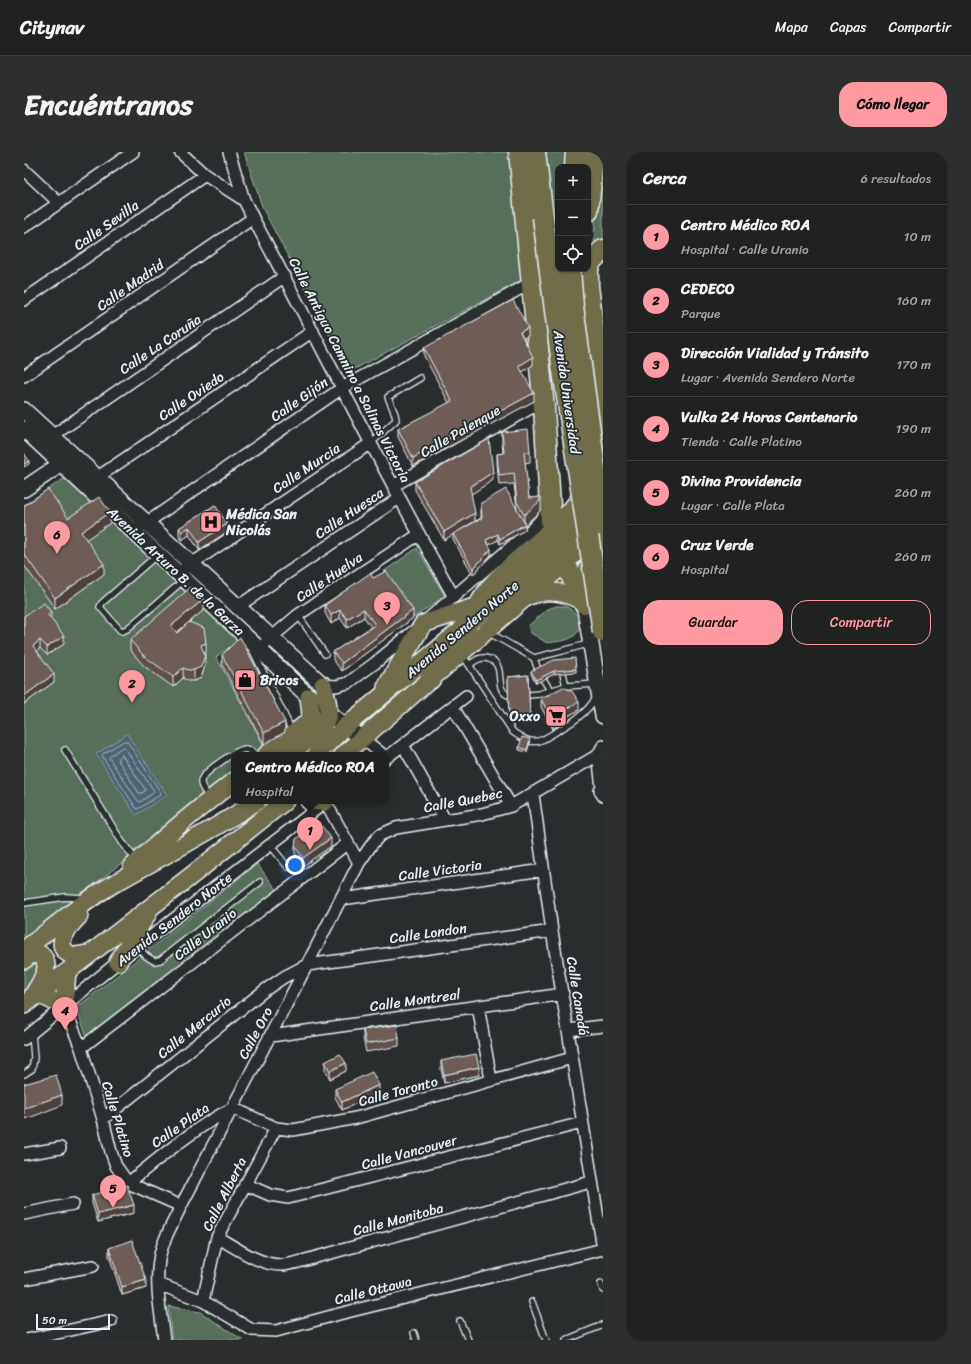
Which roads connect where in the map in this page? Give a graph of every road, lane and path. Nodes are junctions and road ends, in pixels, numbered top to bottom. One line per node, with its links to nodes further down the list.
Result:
1 (133, 152): 13 (street)
2 (180, 152): 10 (street)
3 (229, 152): 11 (street, Calle Antiguo Camnino a Salinas Victoria)
4 (519, 152): 21 (highway)
5 (535, 152): 63 (highway, Avenida Universidad, bridge)
6 (576, 152): 8 (highway)
7 (594, 152): 12 (highway)
8 (575, 164)
9 (24, 170): 13 (street)
10 (205, 175): 11 (street); 22 (street, Calle Sevilla)
11 (244, 200): 14 (street, Calle Antiguo Camnino a Salinas Victoria)
12 (589, 200)
13 (59, 203): 15 (street)
14 (253, 218): 20 (street, Calle Antiguo Camnino a Salinas Victoria); 24 (street, Calle Madrid)
15 (24, 227)
16 (603, 250): 17 (highway)
17 (591, 261)
18 (583, 272): 43 (highway, Avenida Universidad, bridge)
19 (584, 272): 27 (highway)
20 (285, 276): 23 (street, Calle Antiguo Camnino a Salinas Victoria); 33 (street, Calle La Coruña)
21 (532, 282): 26 (street, Calle Gijón); 29 (highway)
22 (24, 300)
23 (313, 331): 26 (street, Calle Antiguo Camnino a Salinas Victoria); 36 (street, Calle Oviedo)
24 (24, 376)
25 (420, 378): 34 (lane)
26 (342, 388): 34 (street, Calle Antiguo Camnino a Salinas Victoria); 42 (street, Calle Gijón)
27 (603, 390)
28 (603, 403): 31 (highway)
29 (543, 404): 31 (highway); 37 (street, Calle Palenque); 41 (highway)
30 (24, 410): 33 (street, Avenida Arturo B. de la Garza)
31 (603, 425): 47 (highway)
32 (24, 429): 35 (street, Avenida Arturo B. de la Garza)
33 (52, 436): 35 (street, Avenida Arturo B. de la Garza)
34 (371, 443): 37 (street, Calle Antiguo Camnino a Salinas Victoria); 49 (street, Calle Murcia)
35 (67, 460): 36 (street, Avenida Arturo B. de la Garza); 38 (street)
36 (91, 481): 42 (street, Avenida Arturo B. de la Garza); 44 (street, Avenida Arturo B. de la Garza)
37 (392, 486): 39 (street, Calle Antiguo Camnino a Salinas Victoria)
38 (25, 487)
39 (399, 498): 45 (street, Calle Antiguo Camnino a Salinas Victoria); 57 (street, Calle Huesca)
40 (603, 498): 47 (main road, Avenida Sendero Norte)
41 (550, 499): 47 (highway); 52 (street)
42 (146, 523): 44 (street, Calle Gijón); 48 (street, Avenida Arturo B. de la Garza)
43 (603, 526): 47 (main road, Avenida Sendero Norte)
44 (134, 531): 48 (street, Avenida Arturo B. de la Garza)
45 (418, 535): 52 (street, Calle Antiguo Camnino a Salinas Victoria); 58 (street, Calle Huelva)
46 (603, 546): 55 (main road)
47 (558, 547): 53 (main road, Avenida Sendero Norte); 54 (main road, Avenida Sendero Norte); 55 (highway); 56 (highway)
48 (164, 549): 49 (street, Avenida Arturo B. de la Garza); 51 (street, Avenida Arturo B. de la Garza); 51 (lane)
49 (194, 567): 51 (street, Calle Murcia); 57 (street, Avenida Arturo B. de la Garza)
50 (603, 572): 55 (street)
51 (181, 576): 62 (street, Avenida Arturo B. de la Garza)
52 (454, 598): 59 (street)
53 (497, 599): 56 (main road); 60 (main road, Avenida Sendero Norte)
54 (520, 602): 55 (main road); 61 (main road, Avenida Sendero Norte)
55 (584, 604): 63 (street)
56 (479, 606): 59 (main road); 60 (highway)
57 (237, 607): 64 (street, Avenida Arturo B. de la Garza)
58 (298, 615): 64 (street, Calle Huelva); 66 (lane)
59 (423, 624): 73 (street); 81 (main road)
60 (467, 624): 71 (highway); 81 (main road, Avenida Sendero Norte)
61 (486, 631): 67 (lane); 68 (main road, Avenida Sendero Norte)
62 (244, 635): 65 (street, Avenida Arturo B. de la Garza); 86 (lane)
63 (597, 637): 67 (lane); 75 (street)
64 (270, 638): 65 (street, Calle Huelva); 73 (street, Avenida Arturo B. de la Garza)
65 (260, 649): 80 (street, Avenida Arturo B. de la Garza)
66 (325, 654)
67 (534, 658): 69 (lane)
68 (465, 659): 71 (main road, Avenida Sendero Norte); 75 (lane); 77 (lane)
69 (538, 670)
70 (563, 673): 74 (lane)
71 (430, 679): 87 (main road, Avenida Sendero Norte)
72 (543, 679): 76 (lane)
73 (323, 685): 83 (main road)
74 (566, 686): 75 (lane); 76 (lane)
75 (598, 688): 84 (street)
76 (550, 690): 78 (lane)
77 (508, 695)
78 (529, 695)
79 (466, 696): 82 (street)
80 (309, 697): 83 (street, Avenida Arturo B. de la Garza); 86 (main road)
81 (378, 699): 85 (main road, Avenida Sendero Norte)
82 (453, 707): 88 (street); 109 (street)
83 (329, 714): 85 (street, Avenida Arturo B. de la Garza); 94 (main road)
84 (603, 716)
85 (346, 726): 87 (street); 95 (main road, Avenida Sendero Norte)
86 (294, 733): 93 (main road)
87 (362, 738): 96 (main road, Avenida Sendero Norte); 97 (street)
88 (403, 745): 98 (street); 111 (street)
89 (65, 750): 114 (lane)
90 (601, 750): 101 (street); 102 (street, Calle Quebec)
91 (235, 752): 92 (lane)
92 (253, 752)
93 (270, 752)
94 (293, 752)
95 (319, 752)
96 (346, 752)
97 (379, 752)
98 (389, 754)
99 (231, 755): 103 (lane)
100 (231, 783): 103 (main road)
101 (603, 793)
102 (533, 794): 109 (street, Calle Quebec); 117 (street, Calle Canadá)
103 (210, 798): 114 (main road)
104 (237, 804): 110 (main road)
105 (252, 804): 110 (main road)
106 (281, 804): 118 (main road, Avenida Sendero Norte)
107 (322, 804): 113 (street, Avenida Sendero Norte)
108 (328, 804): 112 (street)
109 (512, 806): 111 (street, Calle Quebec)
110 (230, 818): 118 (main road); 120 (main road)
111 (445, 820): 115 (street, Calle Quebec)
112 (348, 843): 115 (street); 141 (street, Calle Uranio)
113 (270, 845): 116 (lane); 126 (street, Avenida Sendero Norte)
114 (137, 862): 120 (main road)
115 (359, 863): 122 (street, Calle Oro)
116 (288, 867)
117 (543, 870): 122 (street, Calle Victoria); 125 (street, Calle Canadá)
118 (191, 876): 124 (main road, Avenida Sendero Norte)
119 (260, 882): 126 (lane)
120 (115, 883): 121 (main road); 128 (main road)
121 (90, 899): 123 (lane); 127 (main road)
122 (342, 899): 131 (street, Calle Oro)
123 (24, 903)
124 (153, 905): 128 (main road, Avenida Sendero Norte); 130 (main road)
125 (552, 931): 131 (street, Calle London); 133 (street, Calle Canadá)
126 (138, 947): 130 (street, Avenida Sendero Norte)
127 (24, 950)
128 (88, 954): 132 (main road, Avenida Sendero Norte)
129 (24, 960): 134 (main road)
130 (118, 962): 135 (street, Avenida Sendero Norte)
131 (308, 965): 140 (street, Calle Oro); 146 (street, Calle Mercurio)
132 (67, 972): 134 (main road, Avenida Sendero Norte); 135 (main road)
133 (563, 994): 136 (street, Calle Montreal); 138 (street, Calle Canadá)
134 (31, 999): 135 (main road)
135 (64, 1006): 139 (street, Avenida Sendero Norte); 141 (street, Calle Platino)
136 (478, 1006): 140 (street, Calle Montreal); 144 (street)
137 (603, 1026): 138 (street)
138 (568, 1030): 142 (street, Calle Canadá)
139 (28, 1036): 143 (lane)
140 (270, 1036): 145 (street, Calle Oro)
141 (81, 1048): 146 (street, Calle Platino)
142 (572, 1058): 144 (street, Calle Toronto); 147 (street, Calle Canadá)
143 (24, 1074)
144 (491, 1080): 148 (street, Calle Toronto)
145 (233, 1108): 148 (street, Calle Toronto); 152 (street, Calle Plata); 155 (street, Calle Oro)
146 (103, 1119): 152 (street, Calle Platino)
147 (582, 1123): 151 (street, Calle Canadá); 153 (street, Calle Vancouver)
148 (276, 1128): 153 (street, Calle Alberta)
149 (60, 1148): 150 (street)
150 (24, 1154)
151 (591, 1182): 157 (street, Calle Manitoba); 158 (street, Calle Canadá)
152 (128, 1183): 155 (street)
153 (245, 1184): 157 (street, Calle Alberta)
154 (73, 1204): 156 (street)
155 (181, 1206): 161 (street, Calle Oro)
156 (24, 1214)
157 (217, 1237): 164 (street, Calle Alberta)
158 (603, 1249): 164 (street, Calle Ottawa)
159 (93, 1266): 160 (street)
160 (24, 1279)
161 (158, 1284): 164 (street, Calle Ottawa); 171 (street, Calle Oro)
162 (601, 1284): 163 (lane)
163 (603, 1290)
164 (204, 1301)
165 (532, 1302): 174 (lane)
166 (111, 1321): 170 (street)
167 (460, 1321): 173 (lane)
168 (603, 1325): 175 (lane)
169 (414, 1333): 172 (lane)
170 (26, 1340)
171 (164, 1340)
172 (416, 1340)
173 (468, 1340)
174 (546, 1340)
175 (566, 1340)

